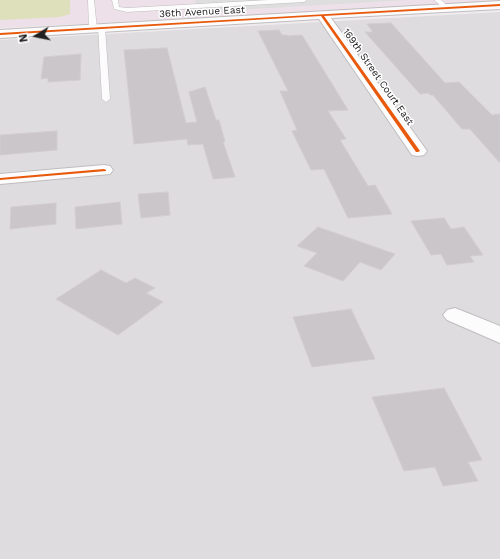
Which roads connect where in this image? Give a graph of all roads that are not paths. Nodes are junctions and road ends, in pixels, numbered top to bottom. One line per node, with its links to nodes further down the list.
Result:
1 (92, 0): 11 (lane)
2 (115, 0): 7 (lane)
3 (146, 0): 7 (lane)
4 (304, 0): 9 (lane)
5 (437, 0): 8 (lane)
6 (500, 5): 8 (street, 36th Avenue East)
7 (164, 8): 9 (lane)
8 (447, 8): 10 (street, 36th Avenue East)
9 (181, 12): 10 (street, 36th Avenue East); 11 (street, 36th Avenue East)
10 (322, 15): 14 (street, 169th Street Court East)
11 (97, 29): 12 (street, 36th Avenue East); 13 (lane)
12 (0, 34)
13 (106, 99)
14 (418, 151)
15 (104, 170): 16 (street)
16 (0, 179)
17 (455, 314): 18 (street)
18 (500, 334)

